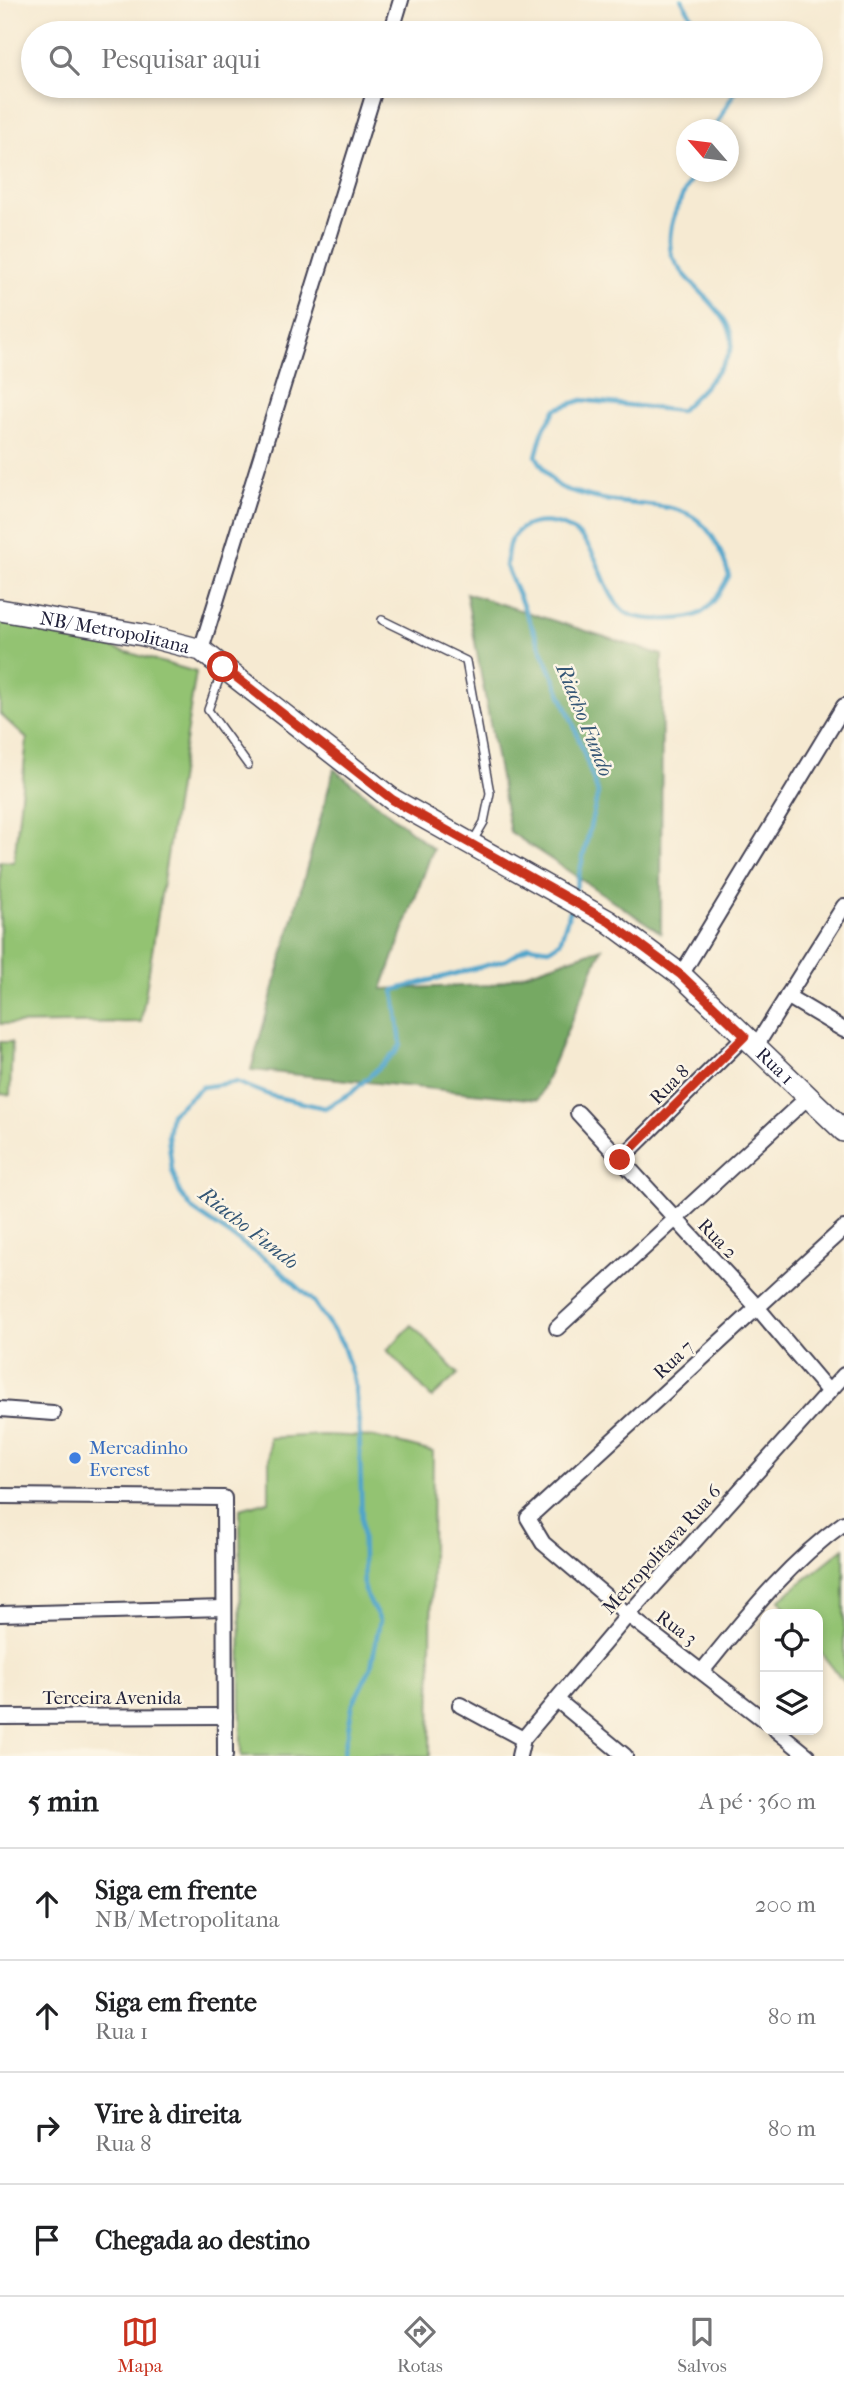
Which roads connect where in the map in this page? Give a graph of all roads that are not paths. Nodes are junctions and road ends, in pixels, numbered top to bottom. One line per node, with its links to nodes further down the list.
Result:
1 (401, 0): 2 (street)
2 (395, 21)
3 (372, 98): 6 (street)
4 (0, 611): 6 (street, NB/ Metropolitana)
5 (382, 620): 10 (lane)
6 (201, 650): 7 (street, NB/ Metropolitana)
7 (223, 667): 9 (lane); 10 (street, NB/ Metropolitana)
8 (844, 706): 13 (street)
9 (248, 765)
10 (471, 845): 12 (street, NB/ Metropolitana)
11 (844, 906): 14 (street, Rua 8)
12 (608, 921): 13 (street, Rua 1)
13 (681, 975): 16 (street, Rua 1)
14 (787, 996): 15 (street); 16 (street, Rua 8)
15 (844, 1030)
16 (750, 1041): 17 (street, Rua 1); 20 (street, Rua 8)
17 (808, 1097): 19 (street, Rua 1); 21 (street)
18 (578, 1113): 20 (street, Rua 2)
19 (844, 1131)
20 (620, 1160): 21 (street, Rua 2)
21 (676, 1221): 23 (street, Rua 2); 24 (street)
22 (844, 1228): 23 (street, Rua 7)
23 (757, 1307): 26 (street, Rua 2); 30 (street, Rua 7)
24 (557, 1328)
25 (844, 1375): 26 (street, Metropolitava Rua 6)
26 (828, 1391): 34 (street, Metropolitava Rua 6)
27 (0, 1409): 28 (street)
28 (53, 1413)
29 (0, 1496): 32 (street)
30 (528, 1518): 34 (street, Rua 3)
31 (844, 1523): 35 (street)
32 (224, 1608): 33 (street); 38 (street)
33 (0, 1614)
34 (628, 1615): 35 (street, Rua 3); 36 (street, Metropolitava Rua 6)
35 (703, 1670): 40 (street, Rua 3)
36 (557, 1700): 42 (street, Metropolitava Rua 6); 45 (street)
37 (460, 1705): 42 (street)
38 (225, 1716): 39 (street, Terceira Avenida); 43 (street)
39 (0, 1717)
40 (760, 1717)
41 (782, 1735): 46 (street)
42 (523, 1740): 44 (street, Metropolitava Rua 6)
43 (225, 1756)
44 (519, 1756)
45 (625, 1756)
46 (808, 1756)

